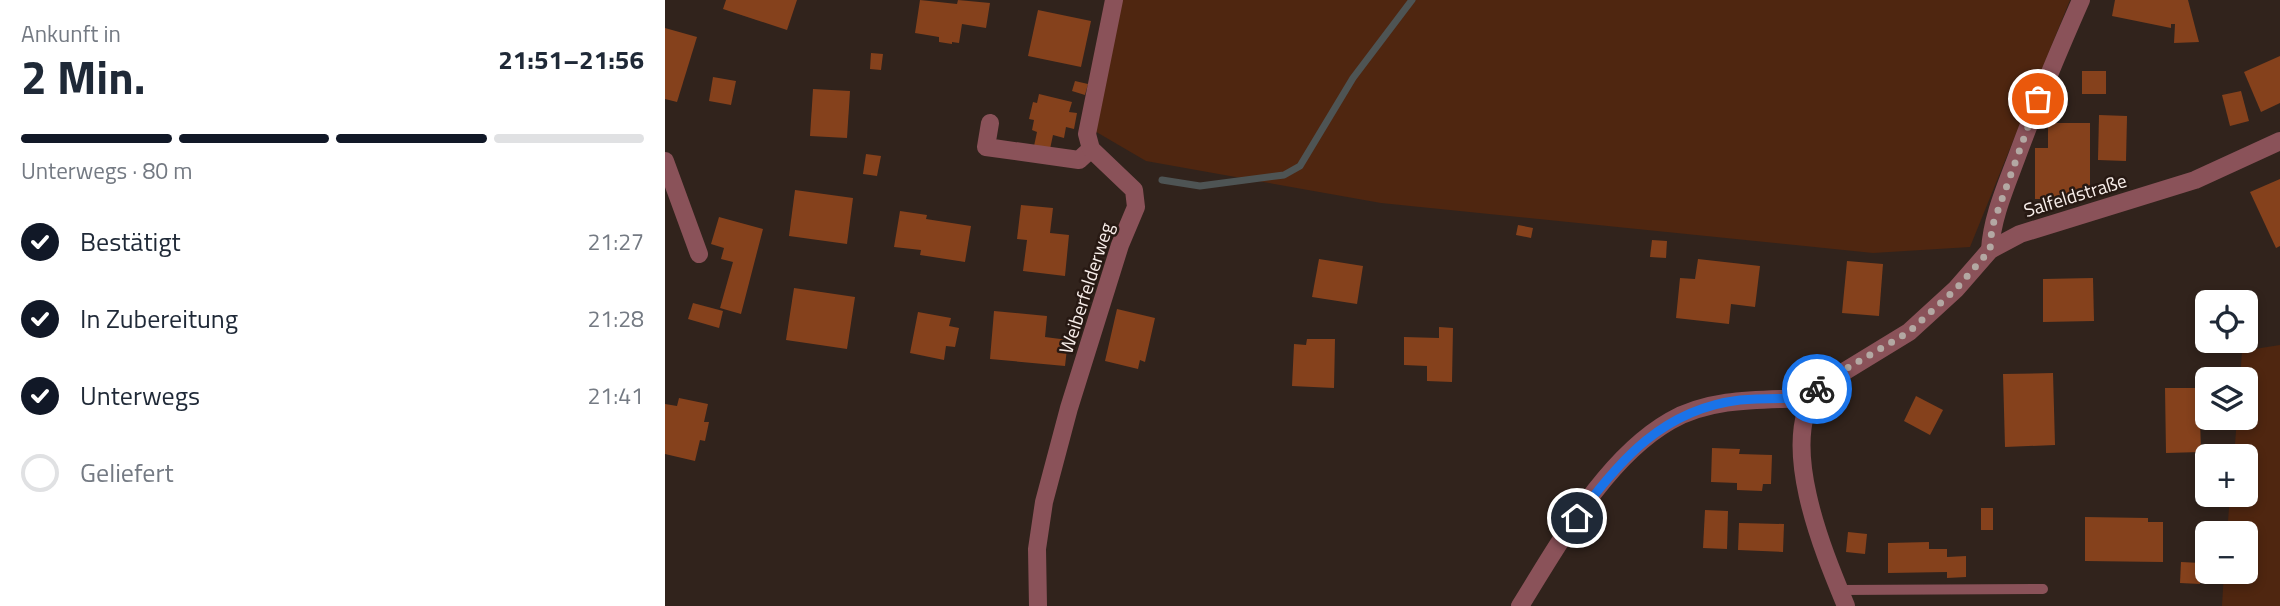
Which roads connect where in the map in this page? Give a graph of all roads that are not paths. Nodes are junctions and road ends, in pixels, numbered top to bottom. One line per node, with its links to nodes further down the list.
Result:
1 (1114, 0): 5 (street)
2 (2081, 0): 7 (street)
3 (990, 122): 5 (street)
4 (2280, 141): 7 (street, Salfeldstraße)
5 (1091, 149): 12 (street, Weiberfelderweg)
6 (665, 161): 8 (street)
7 (1990, 250): 9 (street, Salfeldstraße)
8 (699, 254)
9 (1810, 398): 11 (street); 13 (street)
10 (2043, 589): 11 (lane)
11 (1842, 598)
12 (1038, 606)
13 (1520, 606)

